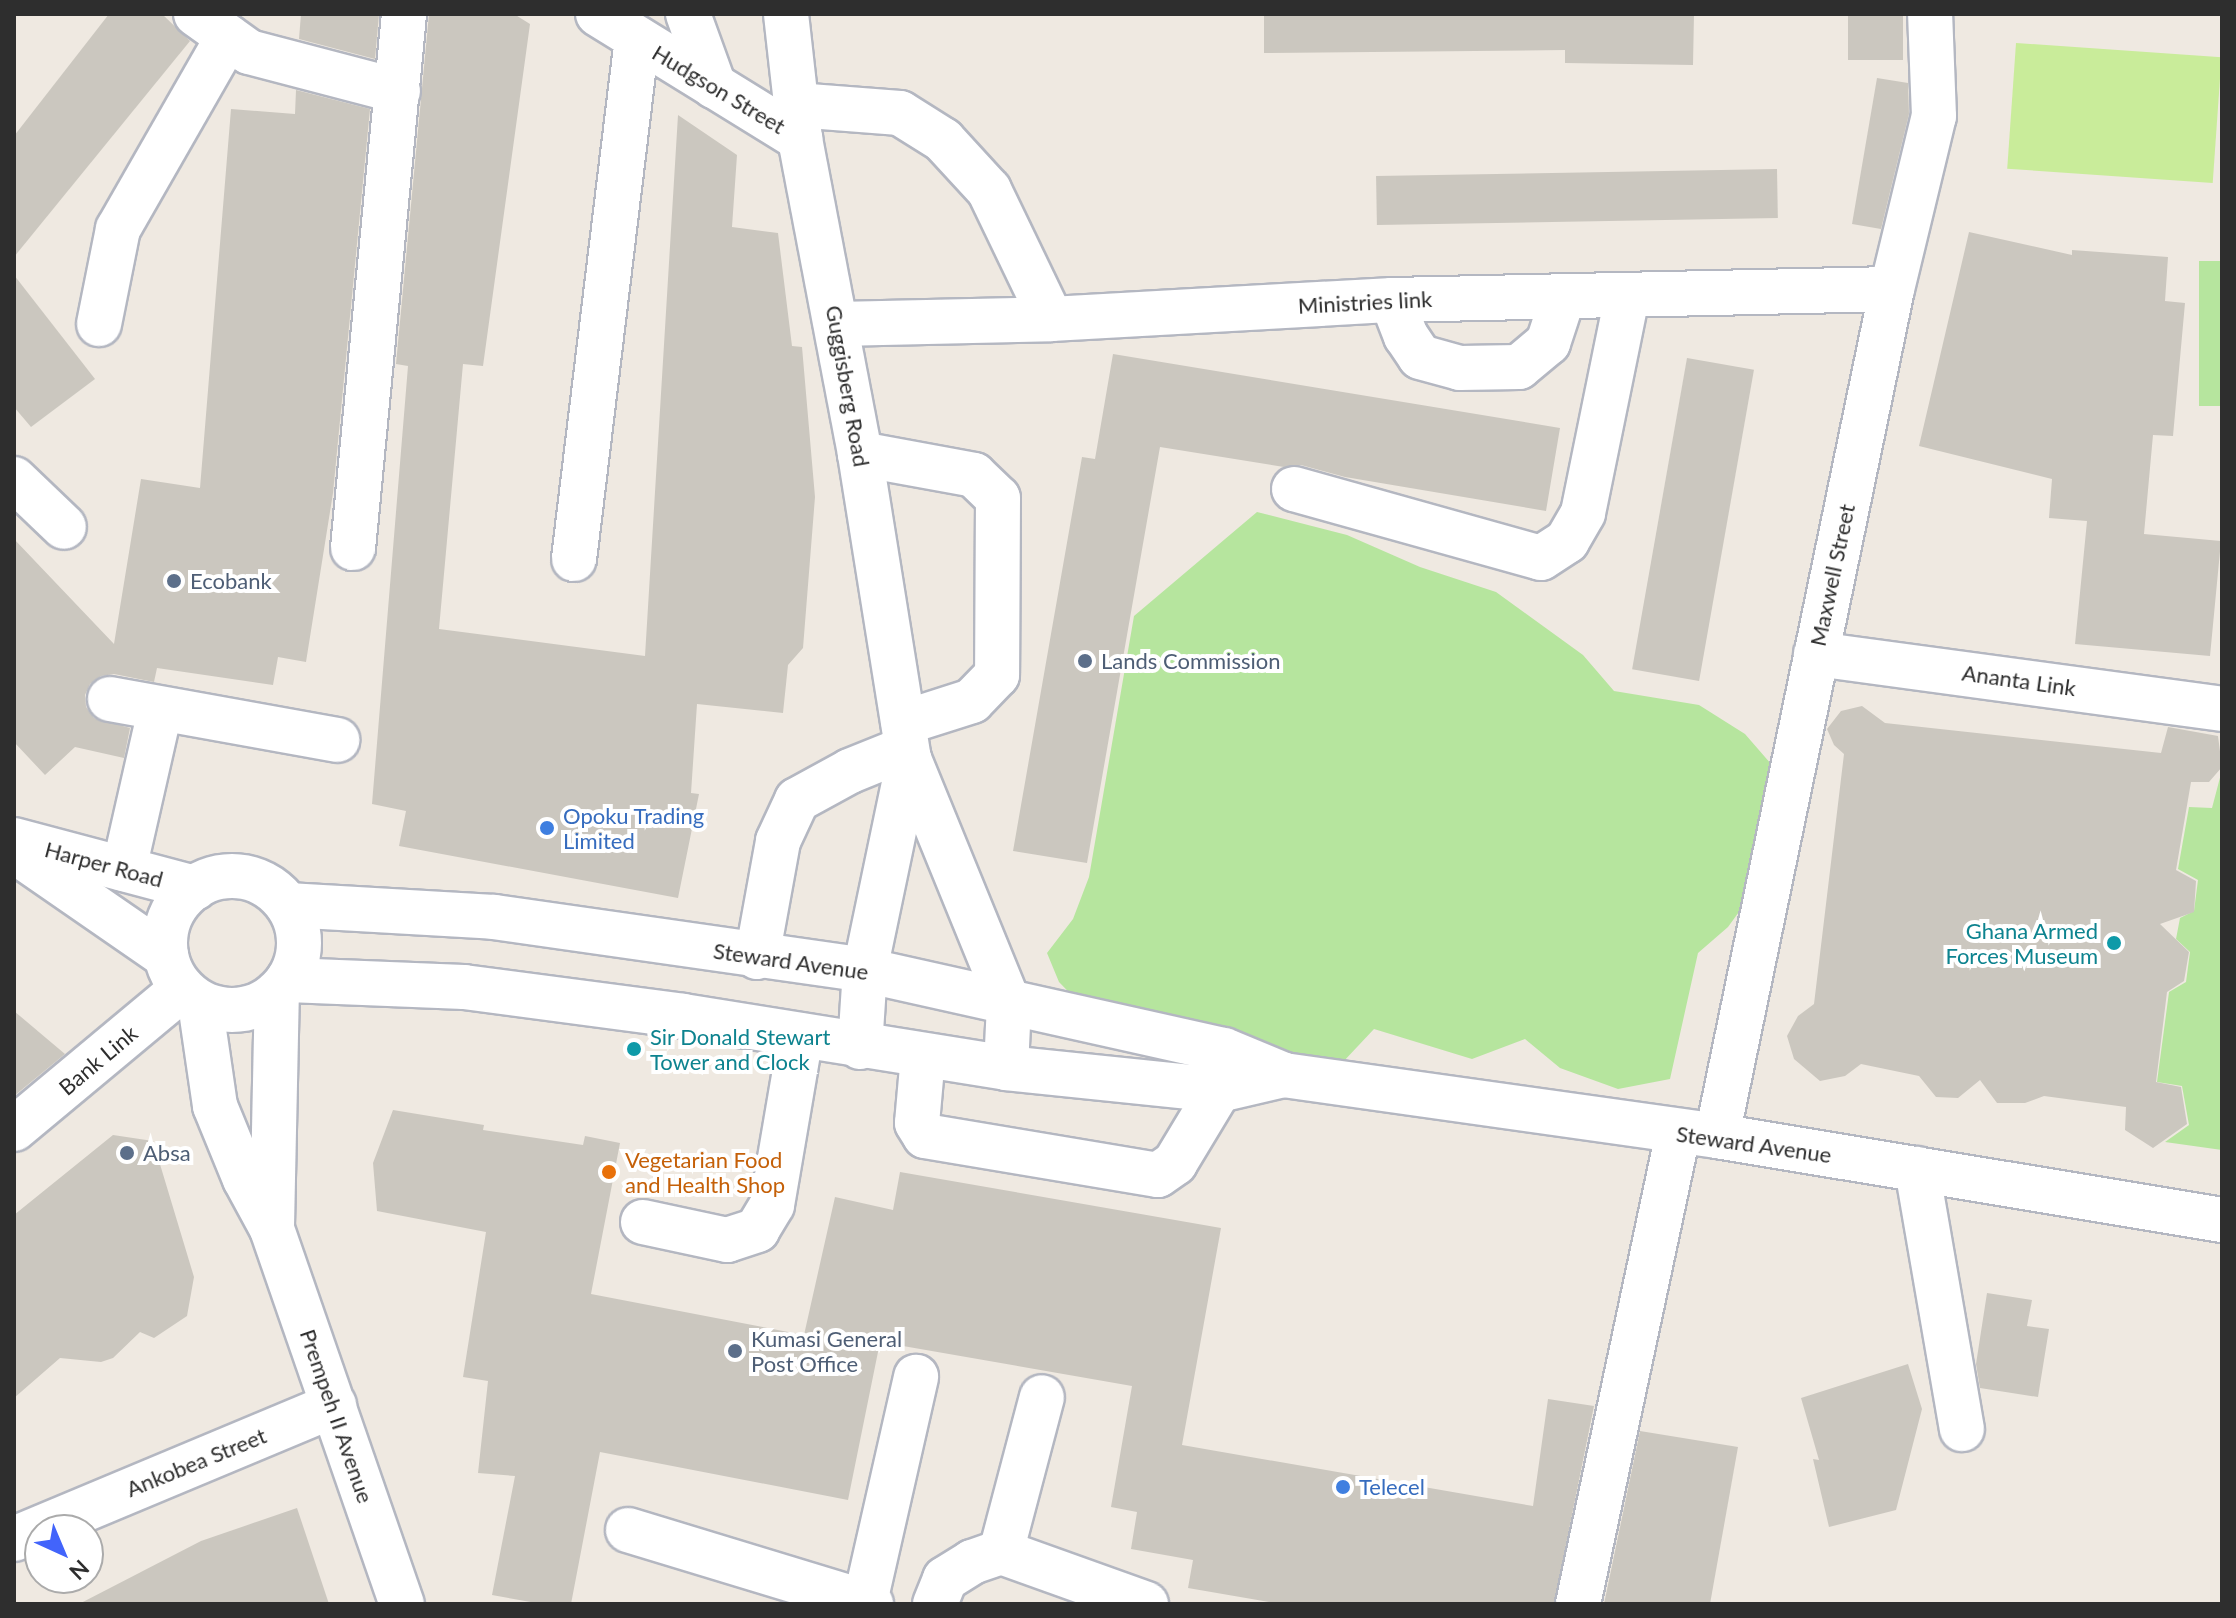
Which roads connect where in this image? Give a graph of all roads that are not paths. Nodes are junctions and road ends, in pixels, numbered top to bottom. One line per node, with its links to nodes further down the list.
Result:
1 (404, 14): 9 (street)
2 (598, 14): 7 (street, Hudgson Street)
3 (688, 14): 8 (street)
4 (786, 14): 10 (street, Guggisberg Road)
5 (1930, 14): 11 (street, Maxwell Street)
6 (212, 26): 9 (street); 16 (street)
7 (637, 39): 8 (street, Hudgson Street); 23 (street)
8 (714, 86): 10 (street, Hudgson Street)
9 (398, 91): 22 (street)
10 (798, 122): 15 (street); 17 (street, Guggisberg Road)
11 (1892, 289): 12 (street, Ministries link); 24 (street, Maxwell Street)
12 (1627, 296): 13 (street, Ministries link); 20 (street)
13 (1563, 297): 14 (street, Ministries link); 14 (street)
14 (1392, 300): 15 (street, Ministries link)
15 (1051, 319): 17 (street, Ministries link)
16 (99, 324)
17 (837, 324): 18 (street, Guggisberg Road)
18 (860, 454): 29 (street, Guggisberg Road); 29 (street)
19 (14, 479): 21 (street)
20 (1294, 489)
21 (64, 527)
22 (353, 548)
23 (574, 559)
24 (1816, 654): 26 (street, Ananta Link); 48 (street, Maxwell Street)
25 (110, 699): 27 (street)
26 (2222, 709)
27 (160, 711): 28 (street); 32 (street)
28 (337, 740)
29 (906, 743): 37 (street); 38 (street, Guggisberg Road); 41 (street, Guggisberg Road)
30 (14, 840): 32 (street, Harper Road)
31 (14, 851): 35 (street, Harper Road)
32 (124, 869): 33 (street, Harper Road)
33 (195, 888): 36 (street); 39 (street)
34 (14, 889): 35 (street)
35 (85, 901): 39 (street, Harper Road)
36 (288, 905): 37 (street, Steward Avenue); 40 (street)
37 (757, 957): 38 (street, Steward Avenue)
38 (865, 970): 41 (street, Steward Avenue); 43 (street, Guggisberg Road)
39 (183, 982): 40 (street); 47 (street, Bank Link); 52 (street, Prempeh II Avenue)
40 (283, 986): 42 (street, Steward Avenue); 52 (street, Prempeh II Avenue)
41 (1009, 1004): 45 (street, Guggisberg Road); 46 (street, Steward Avenue)
42 (801, 1035): 43 (street, Steward Avenue); 51 (street)
43 (860, 1047): 44 (street, Steward Avenue)
44 (923, 1056): 45 (street, Steward Avenue); 46 (street)
45 (1006, 1068): 46 (street, Steward Avenue)
46 (1222, 1070): 48 (street, Steward Avenue)
47 (14, 1129)
48 (1697, 1134): 49 (street, Steward Avenue); 64 (street, Maxwell Street)
49 (1917, 1169): 50 (street, Steward Avenue); 56 (street)
50 (2222, 1220)
51 (643, 1222)
52 (272, 1229): 55 (street, Prempeh II Avenue)
53 (916, 1377): 60 (street)
54 (1042, 1397): 59 (street)
55 (334, 1405): 58 (street, Ankobea Street); 61 (street, Prempeh II Avenue)
56 (1962, 1429)
57 (628, 1530): 60 (street)
58 (14, 1539)
59 (1001, 1552): 62 (street); 63 (street)
60 (868, 1603)
61 (402, 1604)
62 (935, 1604)
63 (1146, 1604)
64 (1578, 1604)

